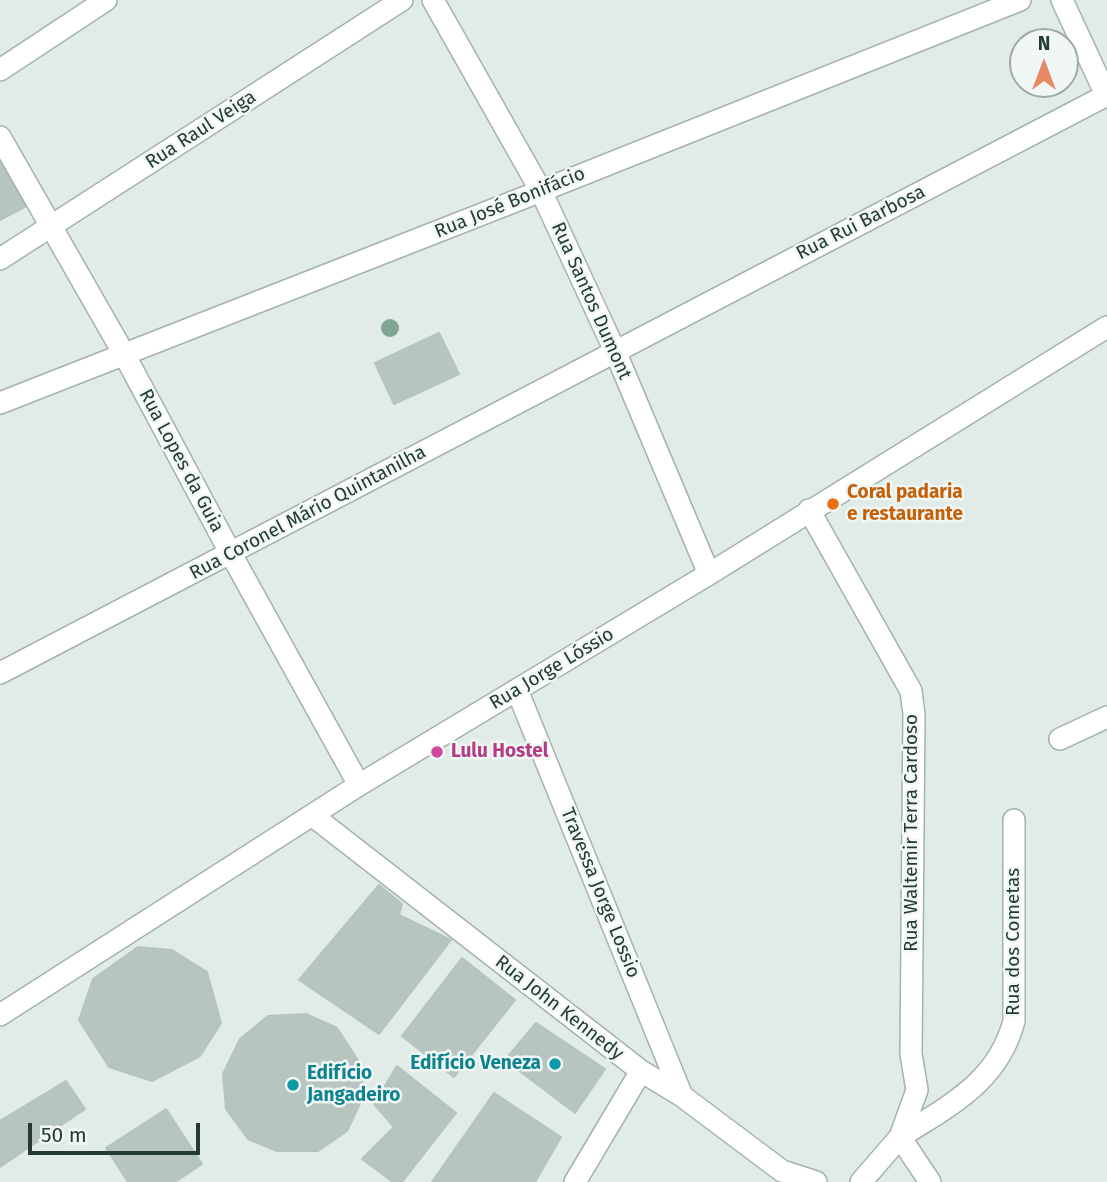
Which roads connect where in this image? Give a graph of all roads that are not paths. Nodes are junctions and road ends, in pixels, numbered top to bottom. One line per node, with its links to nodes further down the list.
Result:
1 (106, 0): 6 (street)
2 (402, 0): 10 (street, Rua Raul Veiga)
3 (433, 0): 9 (street, Rua Santos Dumont)
4 (1020, 0): 9 (street, Rua José Bonifácio)
5 (1062, 0): 7 (street)
6 (0, 70)
7 (1107, 96): 13 (street, Rua Rui Barbosa)
8 (0, 137): 10 (street, Rua Lopes da Guia)
9 (541, 191): 13 (street, Rua Santos Dumont); 14 (street, Rua José Bonifácio)
10 (50, 227): 11 (street, Rua Raul Veiga); 14 (street, Rua Lopes da Guia)
11 (0, 259)
12 (1107, 327): 16 (street, Rua Jorge Lóssio)
13 (615, 351): 17 (street, Rua Coronel Mário Quintanilha); 18 (street, Rua Santos Dumont)
14 (124, 354): 15 (street, Rua José Bonifácio); 17 (street, Rua Lopes da Guia)
15 (0, 403)
16 (809, 510): 18 (street, Rua Jorge Lóssio); 29 (street, Rua Waltemir Terra Cardoso)
17 (231, 554): 19 (street, Rua Coronel Mário Quintanilha); 23 (street, Rua Lopes da Guia)
18 (709, 574): 20 (street, Rua Jorge Lóssio)
19 (0, 673)
20 (517, 690): 23 (street, Rua Jorge Lóssio); 28 (street, Travessa Jorge Lossio)
21 (1107, 716): 22 (street)
22 (1060, 739)
23 (359, 785): 24 (street, Rua Jorge Lóssio)
24 (313, 816): 26 (street, Rua Jorge Lóssio); 27 (street, Rua John Kennedy)
25 (1014, 820): 29 (street, Rua dos Cometas)
26 (0, 1015)
27 (641, 1071): 28 (street, Rua John Kennedy); 30 (street)
28 (682, 1096): 31 (street, Rua John Kennedy)
29 (900, 1137): 32 (street, Rua Waltemir Terra Cardoso); 33 (street)
30 (575, 1182)
31 (816, 1182)
32 (861, 1182)
33 (930, 1182)

